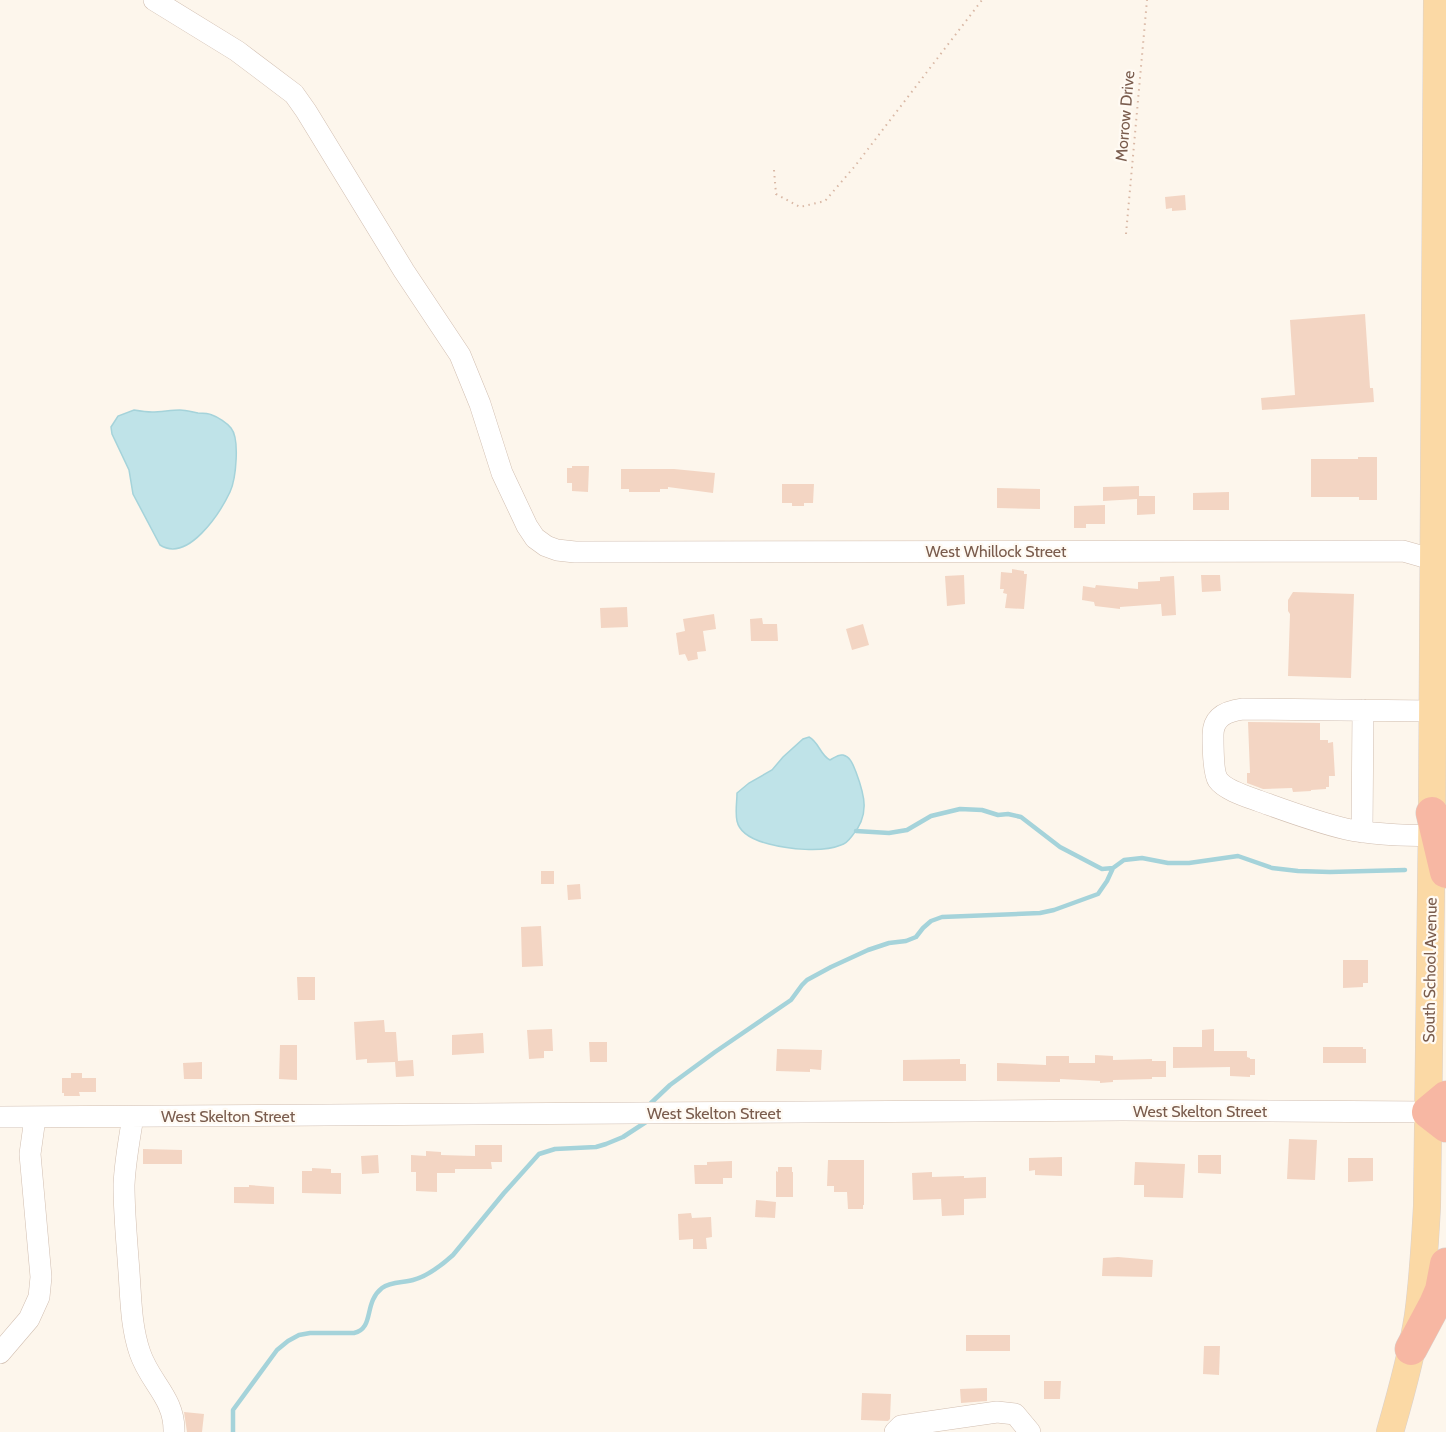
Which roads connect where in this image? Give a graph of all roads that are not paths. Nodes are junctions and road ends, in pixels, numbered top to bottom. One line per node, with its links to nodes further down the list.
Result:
1 (154, 0): 4 (street, West Whillock Street)
2 (1437, 0): 3 (main road, South School Avenue)
3 (1440, 393): 4 (main road, South School Avenue)
4 (1440, 561): 6 (main road, South School Avenue)
5 (1362, 710): 6 (street); 8 (street); 8 (street)
6 (1432, 711): 7 (main road, South School Avenue)
7 (1432, 824): 8 (street); 9 (highway); 10 (main road, South School Avenue)
8 (1362, 832)
9 (1446, 872)
10 (1440, 1112): 12 (street, West Skelton Street); 15 (main road, South School Avenue)
11 (0, 1117): 13 (street, West Skelton Street)
12 (133, 1117): 13 (street, West Skelton Street); 17 (street)
13 (35, 1118): 16 (street)
14 (1446, 1264): 15 (highway)
15 (1411, 1349): 20 (main road, South School Avenue)
16 (0, 1353)
17 (174, 1432)
18 (895, 1432): 19 (street)
19 (1030, 1432)
20 (1390, 1432)

